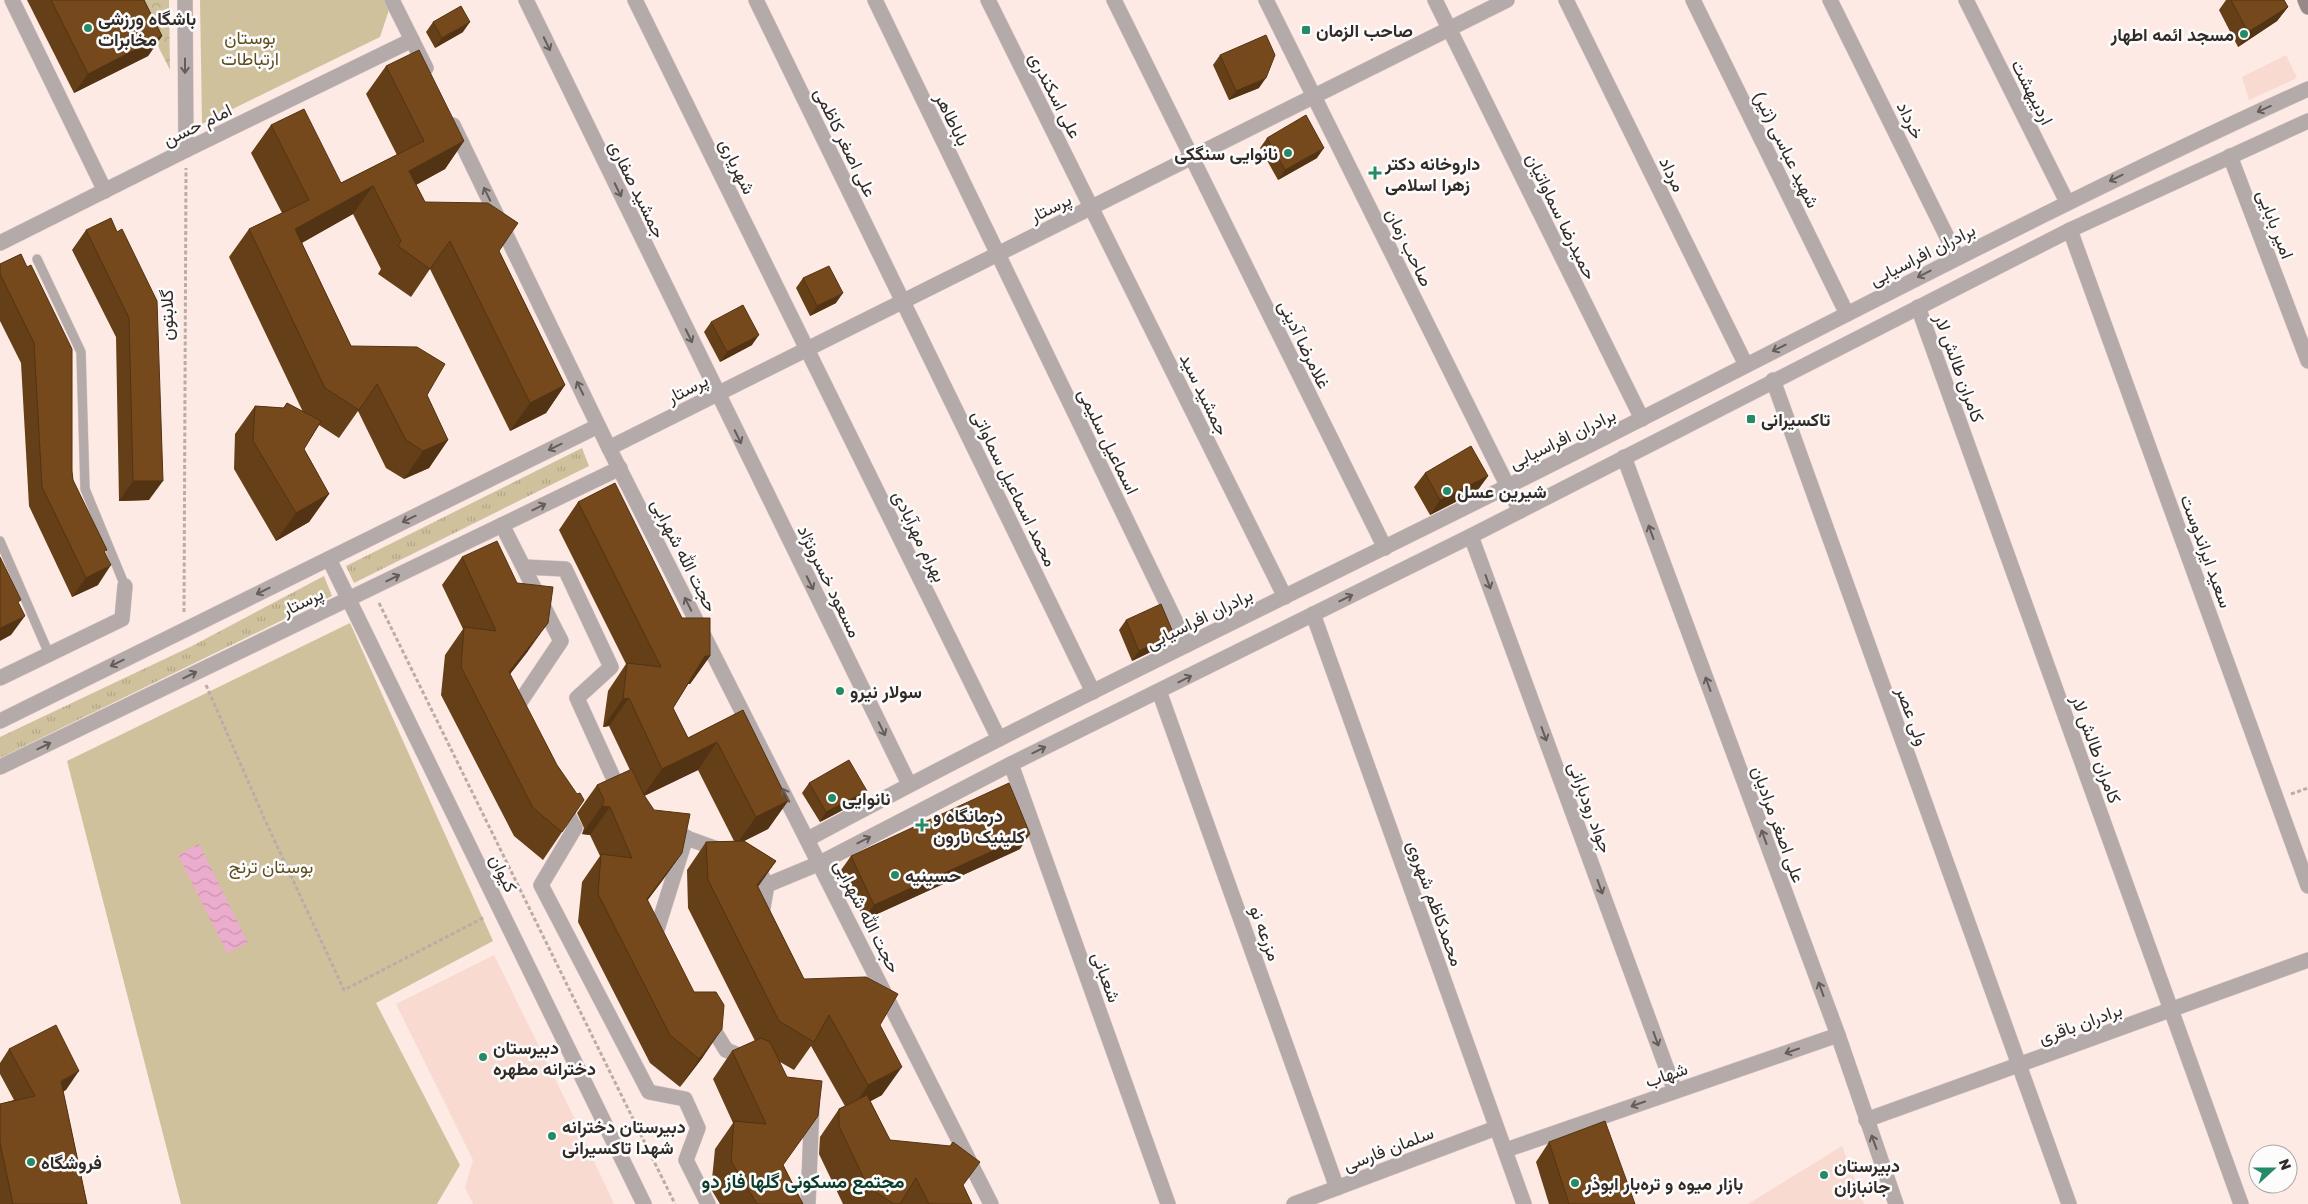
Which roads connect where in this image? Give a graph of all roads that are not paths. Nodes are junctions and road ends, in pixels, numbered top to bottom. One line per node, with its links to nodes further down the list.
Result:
1 (12, 0): 29 (street)
2 (185, 0): 26 (street, one-way to 26)
3 (526, 0): 44 (street, جمشید صفاری, one-way to 44)
4 (635, 0): 40 (street, شهریاری)
5 (756, 0): 37 (street, علی اصغر کاظمی)
6 (875, 0): 34 (street, باباطاهر)
7 (988, 0): 31 (street, علی اسکندری)
8 (1114, 0): 28 (street, غلامرضا آدینی)
9 (1266, 0): 23 (street, صاحب زمان)
10 (1435, 0): 19 (street, حمیدرضا سماواتیان)
11 (1507, 0): 19 (street, پرستار)
12 (1566, 0): 42 (street, مرداد)
13 (1693, 0): 39 (street, شهید عباسی (تیر))
14 (1830, 0): 35 (street, خرداد)
15 (1966, 0): 30 (street, اردیبهشت)
16 (2305, 0): 18 (main road)
17 (398, 2): 20 (street)
18 (2308, 7)
19 (1449, 29): 23 (street, پرستار); 45 (street, حمیدرضا سماواتیان)
20 (412, 40): 21 (street); 26 (street, امام حسن)
21 (434, 85)
22 (2308, 89): 30 (street, برادران افراسیابی, one-way to 30)
23 (1314, 96): 28 (street, پرستار); 50 (street, صاحب زمان)
24 (447, 112): 46 (street, حجت الله شهرابی, one-way to 24)
25 (2308, 121): 27 (street)
26 (186, 150): 29 (street, امام حسن)
27 (2230, 156): 32 (street); 41 (street, امیر بابایی)
28 (1192, 157): 31 (street, پرستار); 55 (street, غلامرضا آدینی)
29 (105, 191): 33 (street, امام حسن)
30 (2067, 202): 35 (street, برادران افراسیابی)
31 (1092, 207): 34 (street, پرستار); 59 (street, جمشید سید)
32 (2070, 230): 38 (street); 80 (street, سعید ایراندوست)
33 (0, 243)
34 (998, 254): 37 (street, پرستار); 62 (street, اسماعیل سلیمی)
35 (1957, 257): 39 (street, برادران افراسیابی, one-way to 39)
36 (37, 258): 58 (lane)
37 (903, 301): 40 (street, پرستار); 65 (street, محمد اسماعیل سماواتی)
38 (1918, 307): 43 (street); 85 (street, کامران طالش لار)
39 (1847, 314): 42 (street, برادران افراسیابی, one-way to 42)
40 (807, 349): 44 (street, پرستار); 69 (street, بهرام مهرآبادی)
41 (2308, 361)
42 (1746, 364): 45 (street, برادران افراسیابی)
43 (1773, 380): 48 (street); 88 (street, ولی عصر)
44 (717, 394): 47 (street, پرستار); 72 (street, مسعود خسرونژاد, one-way to 72)
45 (1642, 419): 50 (street, برادران افراسیابی)
46 (598, 426): 47 (street, حجت الله شهرابی); 56 (street, پرستار, one-way to 56)
47 (609, 448): 49 (street, حجت الله شهرابی)
48 (1624, 457): 51 (street); 86 (street, علی اصغر مرادیان, one-way to 48)
49 (620, 468): 52 (street, پرستار, one-way to 49); 77 (street, حجت الله شهرابی, one-way to 49)
50 (1508, 485): 51 (street, صاحب زمان); 55 (street, برادران افراسیابی)
51 (1520, 511): 53 (street)
52 (502, 525): 57 (street); 60 (street, پرستار, one-way to 52)
53 (1471, 536): 61 (street, one-way to 53); 90 (street, جواد رودبارانی, one-way to 90)
54 (0, 541): 63 (lane)
55 (1385, 548): 59 (street, برادران افراسیابی)
56 (329, 559): 60 (street, کیوان); 67 (street, پرستار, one-way to 67)
57 (524, 567): 68 (street); 74 (street)
58 (125, 586): 63 (street)
59 (1285, 597): 62 (street, برادران افراسیابی)
60 (349, 599): 71 (street, پرستار, one-way to 60); 95 (street, کیوان)
61 (1313, 614): 66 (street, one-way to 61); 92 (street, محمدکاظم شهروی)
62 (1187, 645): 65 (street, برادران افراسیابی)
63 (50, 654): 64 (street)
64 (0, 678)
65 (1093, 692): 69 (street, برادران افراسیابی)
66 (1159, 692): 70 (street, one-way to 66); 94 (street, مزرعه نو)
67 (0, 720)
68 (521, 730)
69 (999, 740): 72 (street, برادران افراسیابی)
70 (1011, 764): 78 (street, one-way to 70); 99 (street, شعبانی)
71 (0, 767)
72 (909, 784): 77 (street, برادران افراسیابی)
73 (552, 787): 96 (street)
74 (629, 810)
75 (651, 825): 76 (street)
76 (686, 837): 79 (street); 82 (street)
77 (808, 839): 78 (street, حجت الله شهرابی)
78 (820, 862): 79 (street); 98 (street, حجت الله شهرابی)
79 (767, 885): 81 (street)
80 (2308, 886)
81 (768, 933)
82 (664, 951)
83 (2308, 960): 85 (street, برادران باقری)
84 (698, 1004): 87 (street)
85 (2171, 1010): 88 (street, برادران باقری); 104 (street, کامران طالش لار)
86 (1838, 1035): 90 (street, شهاب, one-way to 90); 91 (street, علی اصغر مرادیان)
87 (761, 1064)
88 (2019, 1065): 91 (street, برادران باقری); 103 (street, ولی عصر)
89 (812, 1091): 97 (street)
90 (1675, 1091): 93 (street, شهاب, one-way to 93)
91 (1866, 1120): 102 (street, علی اصغر مرادیان, one-way to 91)
92 (1496, 1128): 93 (street, محمدکاظم شهروی); 94 (street, سلمان فارسی)
93 (1506, 1150): 101 (street, محمدکاظم شهروی)
94 (1337, 1188): 100 (street, سلمان فارسی)
95 (644, 1204)
96 (708, 1204)
97 (808, 1204)
98 (991, 1204)
99 (1168, 1204)
100 (1294, 1204)
101 (1524, 1204)
102 (1896, 1204)
103 (2069, 1204)
104 (2241, 1204)

